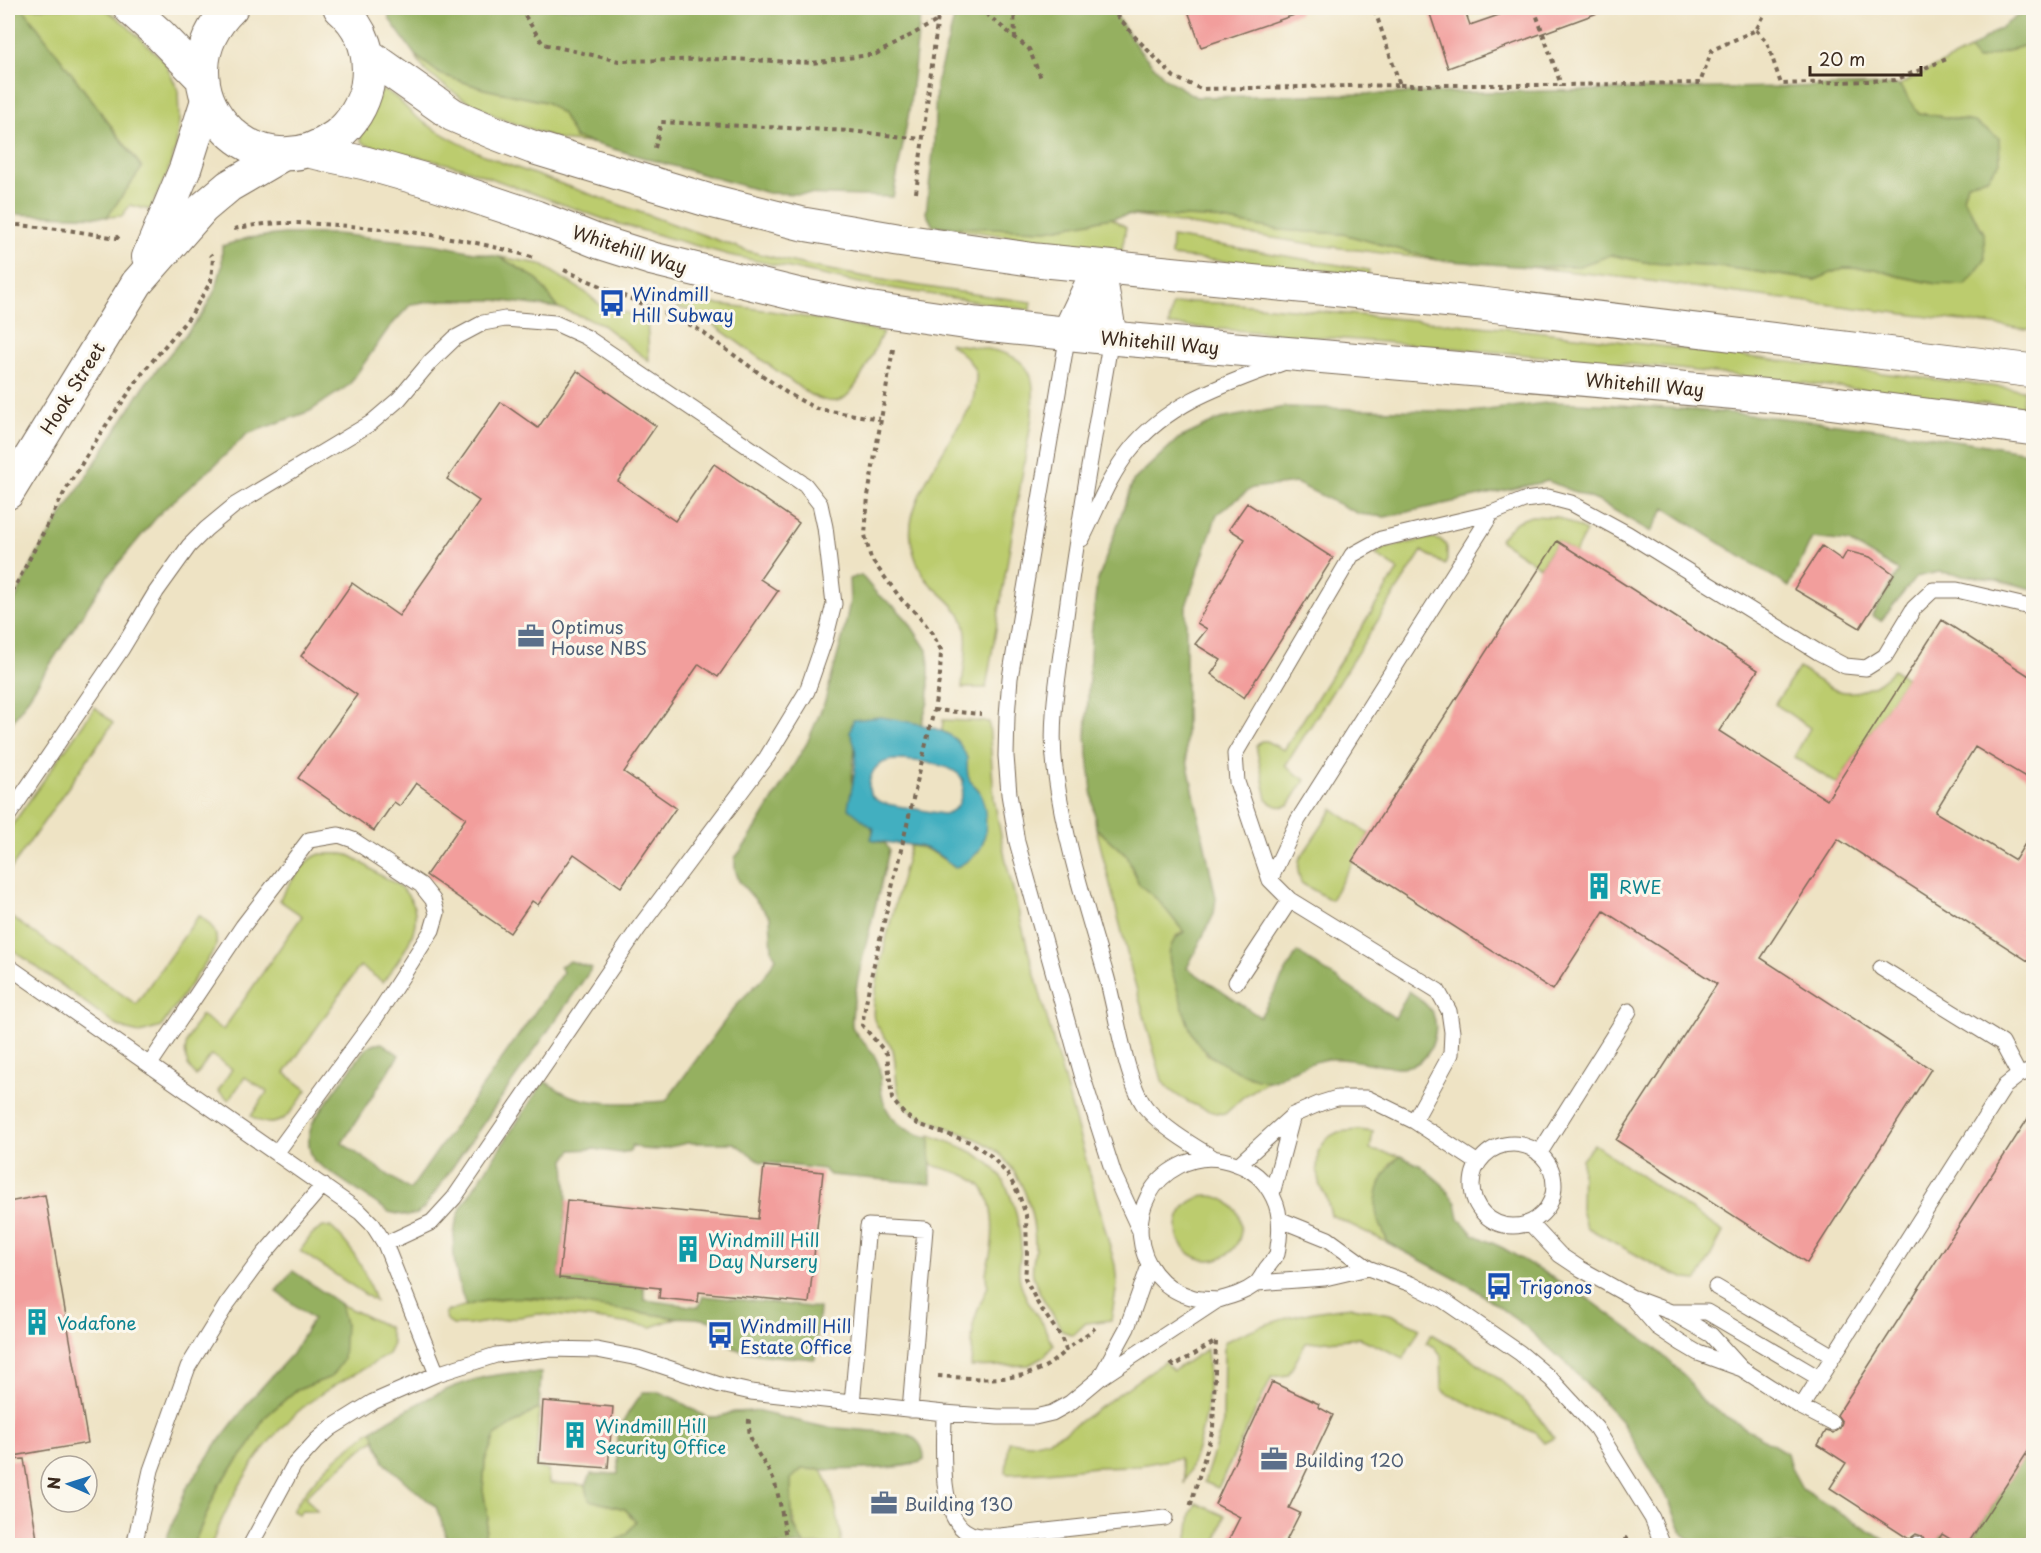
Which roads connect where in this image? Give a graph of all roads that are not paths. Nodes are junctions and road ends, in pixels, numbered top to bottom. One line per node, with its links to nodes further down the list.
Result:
1 (130, 8): 5 (main road)
2 (231, 8): 5 (main road)
3 (348, 12): 4 (main road)
4 (368, 55): 6 (main road); 8 (main road)
5 (205, 89): 6 (main road, Whitehill Way); 7 (street, Hook Street)
6 (296, 152): 7 (street, Hook Street); 9 (main road, Whitehill Way)
7 (180, 234): 14 (street, Hook Street)
8 (1100, 267): 9 (street); 10 (street); 12 (main road)
9 (1068, 333): 10 (main road, Whitehill Way); 38 (lane)
10 (1111, 338): 11 (main road, Whitehill Way); 16 (lane)
11 (1302, 355): 13 (main road, Whitehill Way); 16 (lane)
12 (2034, 371)
13 (2034, 429)
14 (8, 493)
15 (1492, 513): 17 (lane); 19 (lane); 19 (lane)
16 (1074, 557): 31 (lane)
17 (2034, 608)
18 (8, 816): 39 (lane)
19 (1270, 880): 20 (lane)
20 (1290, 900): 23 (lane); 28 (lane)
21 (8, 966): 25 (lane)
22 (1881, 968): 26 (lane)
23 (1236, 982)
24 (1629, 1011): 30 (lane)
25 (150, 1064): 29 (lane); 29 (lane)
26 (2026, 1073): 47 (lane)
27 (1293, 1115): 28 (lane); 33 (lane); 35 (lane)
28 (1414, 1121): 32 (lane)
29 (277, 1152): 34 (lane)
30 (1539, 1154): 32 (lane); 37 (lane)
31 (1212, 1157): 33 (lane); 38 (lane)
32 (1478, 1163): 37 (lane)
33 (1239, 1164): 35 (lane)
34 (324, 1185): 39 (lane); 58 (lane)
35 (1272, 1194): 36 (lane)
36 (1281, 1221): 41 (lane); 42 (lane)
37 (1530, 1223): 44 (lane)
38 (1139, 1229): 40 (lane)
39 (385, 1244): 49 (lane)
40 (1149, 1266): 45 (lane); 50 (lane)
41 (1368, 1268): 42 (lane); 60 (lane)
42 (1257, 1282): 45 (lane)
43 (1716, 1287): 47 (lane)
44 (1631, 1298): 46 (lane); 48 (lane)
45 (1218, 1300): 50 (lane)
46 (1671, 1312): 48 (lane); 51 (lane)
47 (1833, 1356): 51 (lane)
48 (1742, 1369): 52 (lane)
49 (437, 1374): 53 (lane); 59 (lane)
50 (1100, 1378): 55 (lane)
51 (1819, 1378): 52 (lane)
52 (1805, 1400): 56 (lane)
53 (852, 1404): 54 (lane); 54 (lane)
54 (910, 1410): 55 (lane)
55 (944, 1413): 57 (lane)
56 (1832, 1423)
57 (1165, 1518)
58 (134, 1545)
59 (250, 1545)
60 (1663, 1545)

